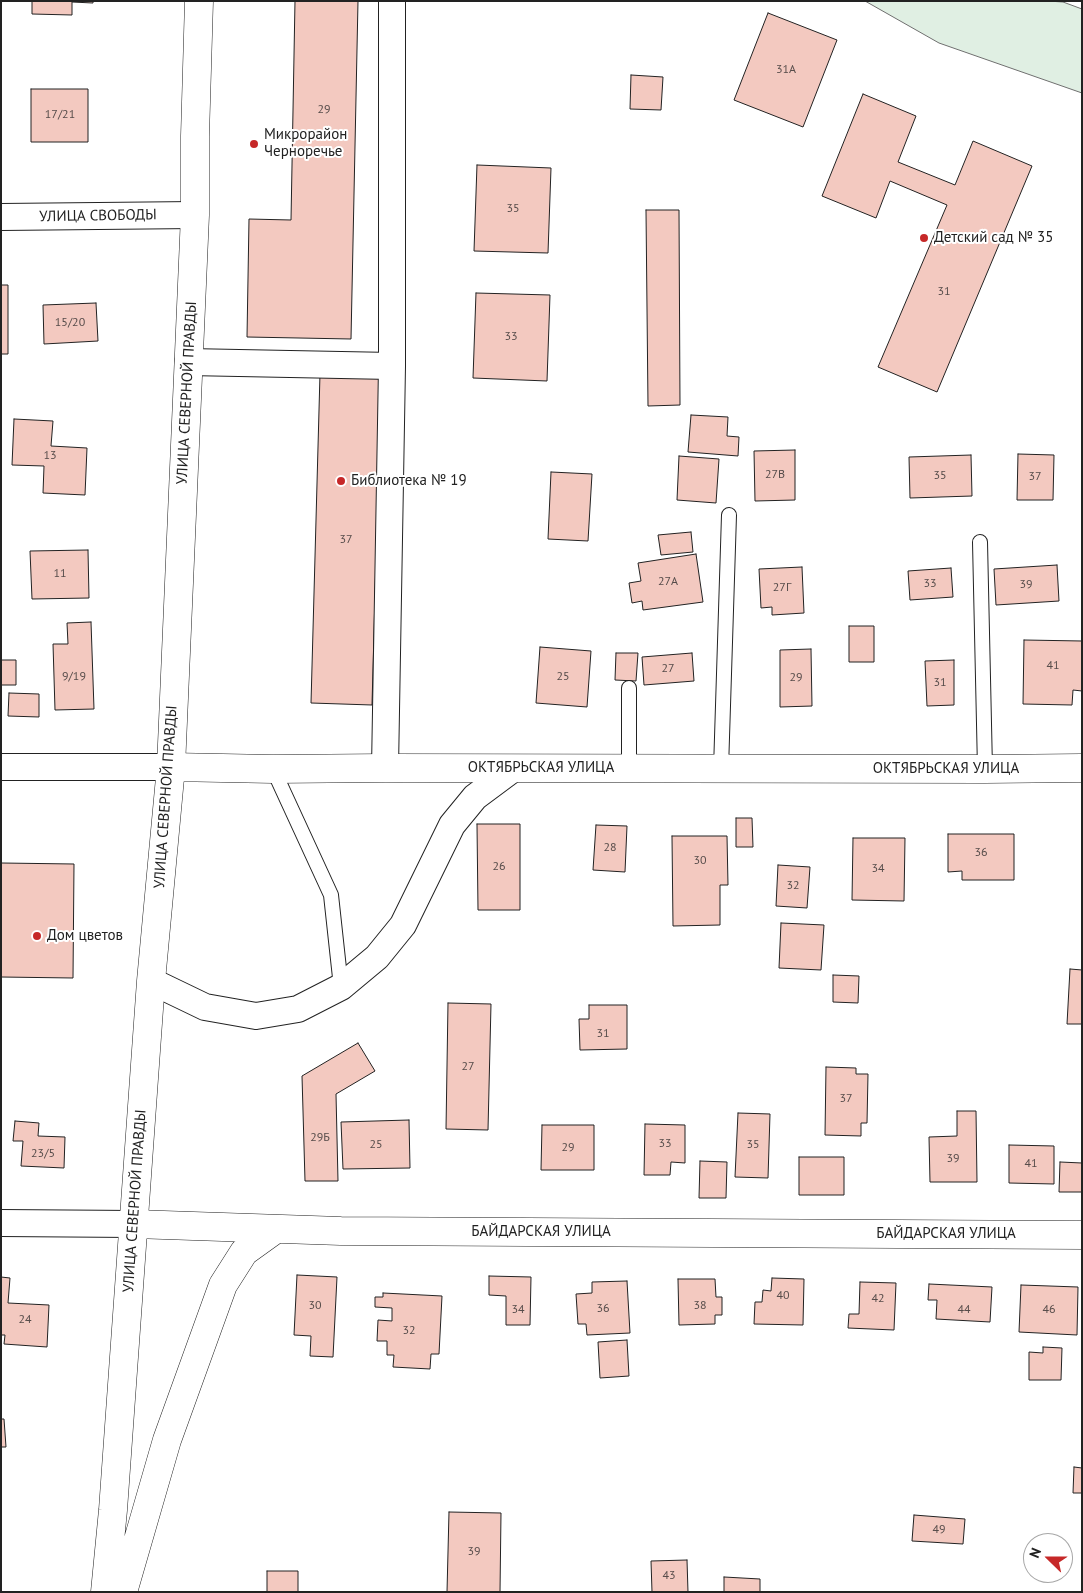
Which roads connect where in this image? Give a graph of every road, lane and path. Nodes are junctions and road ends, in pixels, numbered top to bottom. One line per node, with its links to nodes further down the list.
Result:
1 (199, 1): 3 (main road, УЛИЦА СЕВЕРНОЙ ПРАВДЫ)
2 (392, 1): 6 (street)
3 (195, 215): 4 (street, УЛИЦА СВОБОДЫ); 5 (main road, УЛИЦА СЕВЕРНОЙ ПРАВДЫ)
4 (1, 217)
5 (188, 362): 6 (street); 11 (main road, УЛИЦА СЕВЕРНОЙ ПРАВДЫ)
6 (392, 366): 12 (street)
7 (729, 515): 17 (lane)
8 (980, 542): 18 (lane)
9 (629, 688): 14 (lane)
10 (1, 767): 11 (street, ОКТЯБРЬСКАЯ УЛИЦА)
11 (171, 767): 16 (main road, ОКТЯБРЬСКАЯ УЛИЦА); 19 (main road, УЛИЦА СЕВЕРНОЙ ПРАВДЫ)
12 (385, 768): 13 (main road, ОКТЯБРЬСКАЯ УЛИЦА); 16 (main road, ОКТЯБРЬСКАЯ УЛИЦА)
13 (514, 768): 14 (main road, ОКТЯБРЬСКАЯ УЛИЦА); 20 (street)
14 (630, 768): 17 (main road, ОКТЯБРЬСКАЯ УЛИЦА)
15 (1082, 768): 18 (main road, ОКТЯБРЬСКАЯ УЛИЦА)
16 (273, 769): 20 (lane)
17 (721, 769): 18 (main road, ОКТЯБРЬСКАЯ УЛИЦА)
18 (985, 769)
19 (150, 981): 20 (street); 22 (main road, УЛИЦА СЕВЕРНОЙ ПРАВДЫ)
20 (341, 987)
21 (1, 1223): 22 (street, БАЙДАРСКАЯ УЛИЦА)
22 (134, 1224): 23 (main road, БАЙДАРСКАЯ УЛИЦА); 25 (main road, УЛИЦА СЕВЕРНОЙ ПРАВДЫ)
23 (276, 1229): 24 (main road, БАЙДАРСКАЯ УЛИЦА); 26 (main road)
24 (1082, 1235)
25 (105, 1592)
26 (123, 1592)

